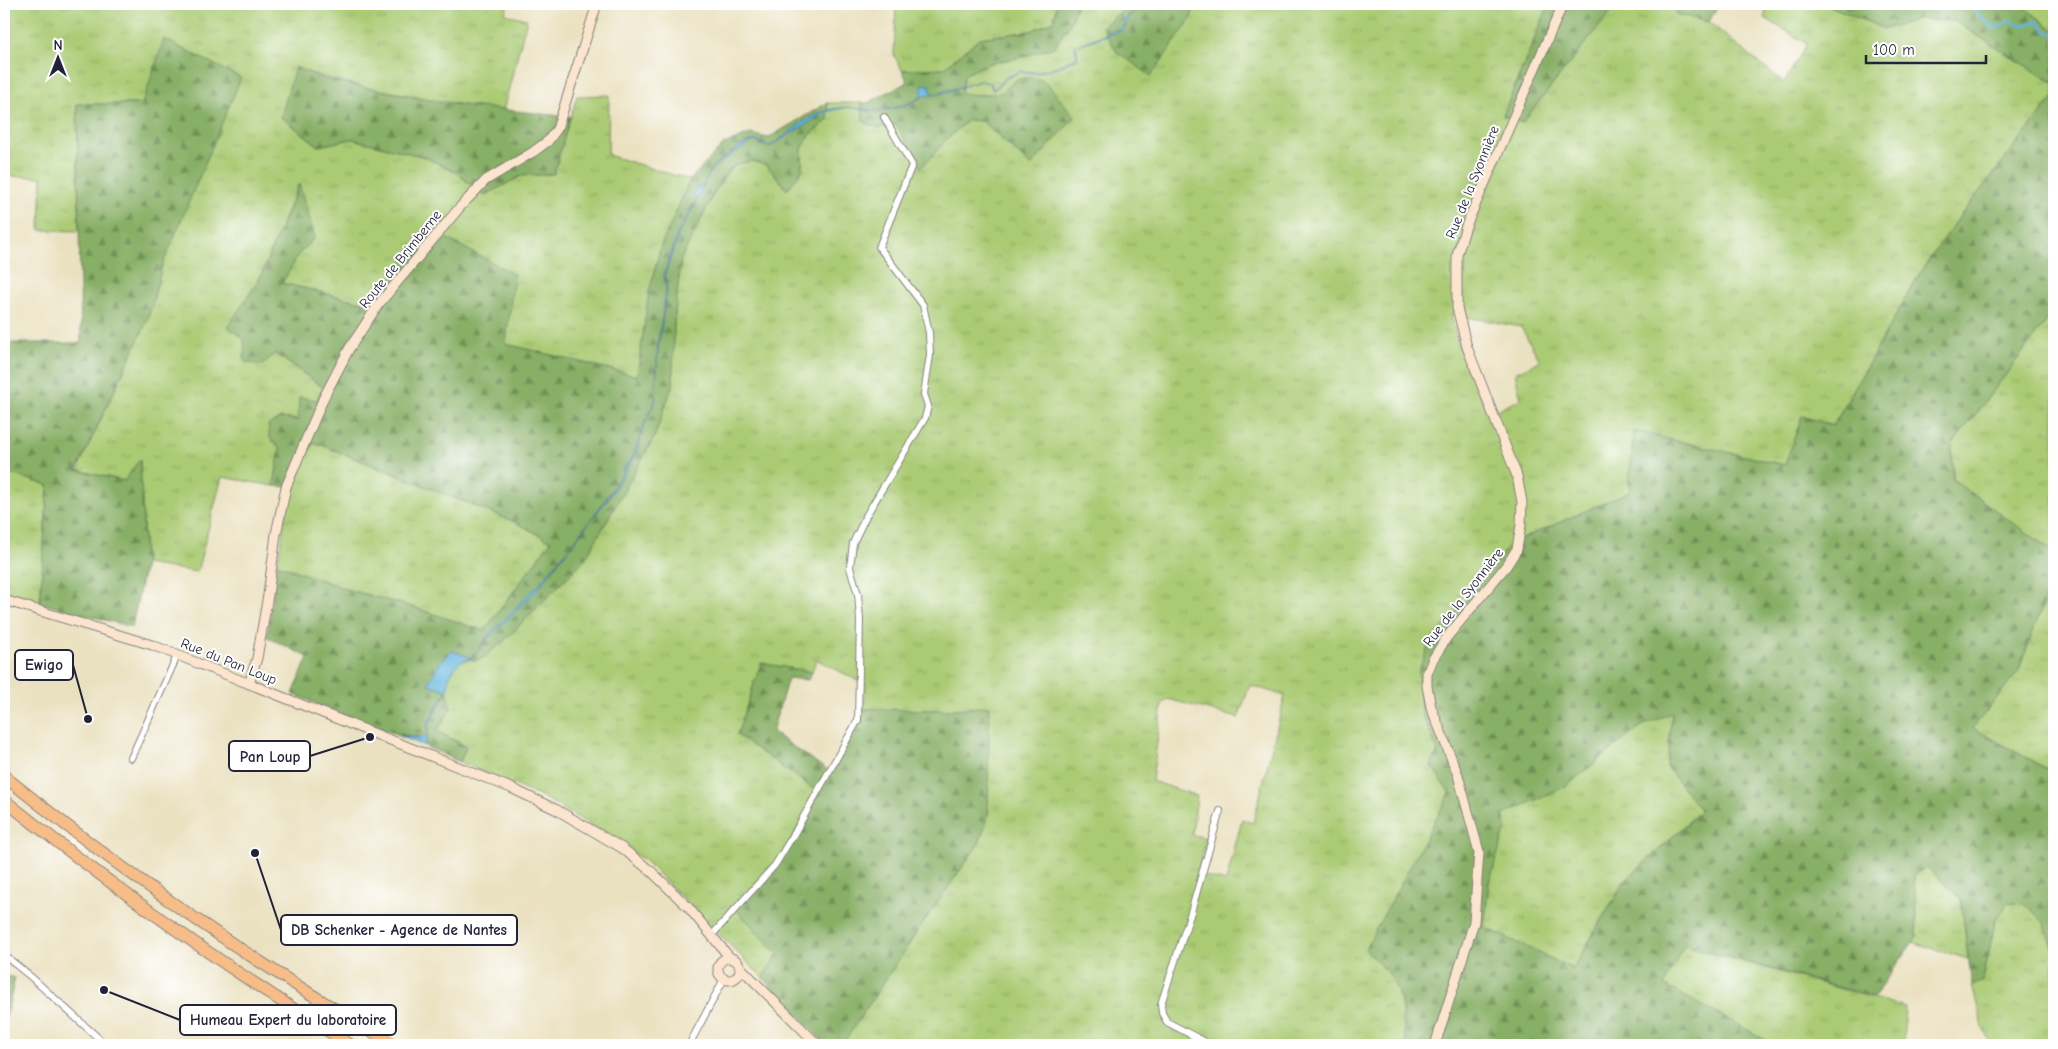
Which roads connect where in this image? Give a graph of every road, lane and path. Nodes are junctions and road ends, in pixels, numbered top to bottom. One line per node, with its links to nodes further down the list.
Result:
1 (597, 4): 6 (street, Route de Brimberne)
2 (1563, 4): 25 (street, Rue de la Syonnière)
3 (884, 117): 11 (street)
4 (4, 600): 5 (street, Rue du Pan Loup)
5 (178, 654): 6 (street, Rue du Pan Loup); 7 (street)
6 (249, 684): 11 (street, Rue du Pan Loup)
7 (130, 758)
8 (4, 776): 21 (highway)
9 (4, 800): 20 (highway)
10 (1220, 811): 24 (street)
11 (712, 935): 13 (street, Rue du Pan Loup); 14 (street)
12 (4, 955): 19 (street)
13 (731, 959): 14 (street); 15 (street)
14 (719, 964): 17 (street)
15 (739, 966): 16 (street); 18 (street)
16 (734, 978): 17 (street); 18 (street)
17 (724, 979): 22 (street)
18 (767, 994): 23 (street)
19 (106, 1045)
20 (352, 1045)
21 (395, 1045)
22 (689, 1045)
23 (818, 1045)
24 (1211, 1045)
25 (1434, 1045)

